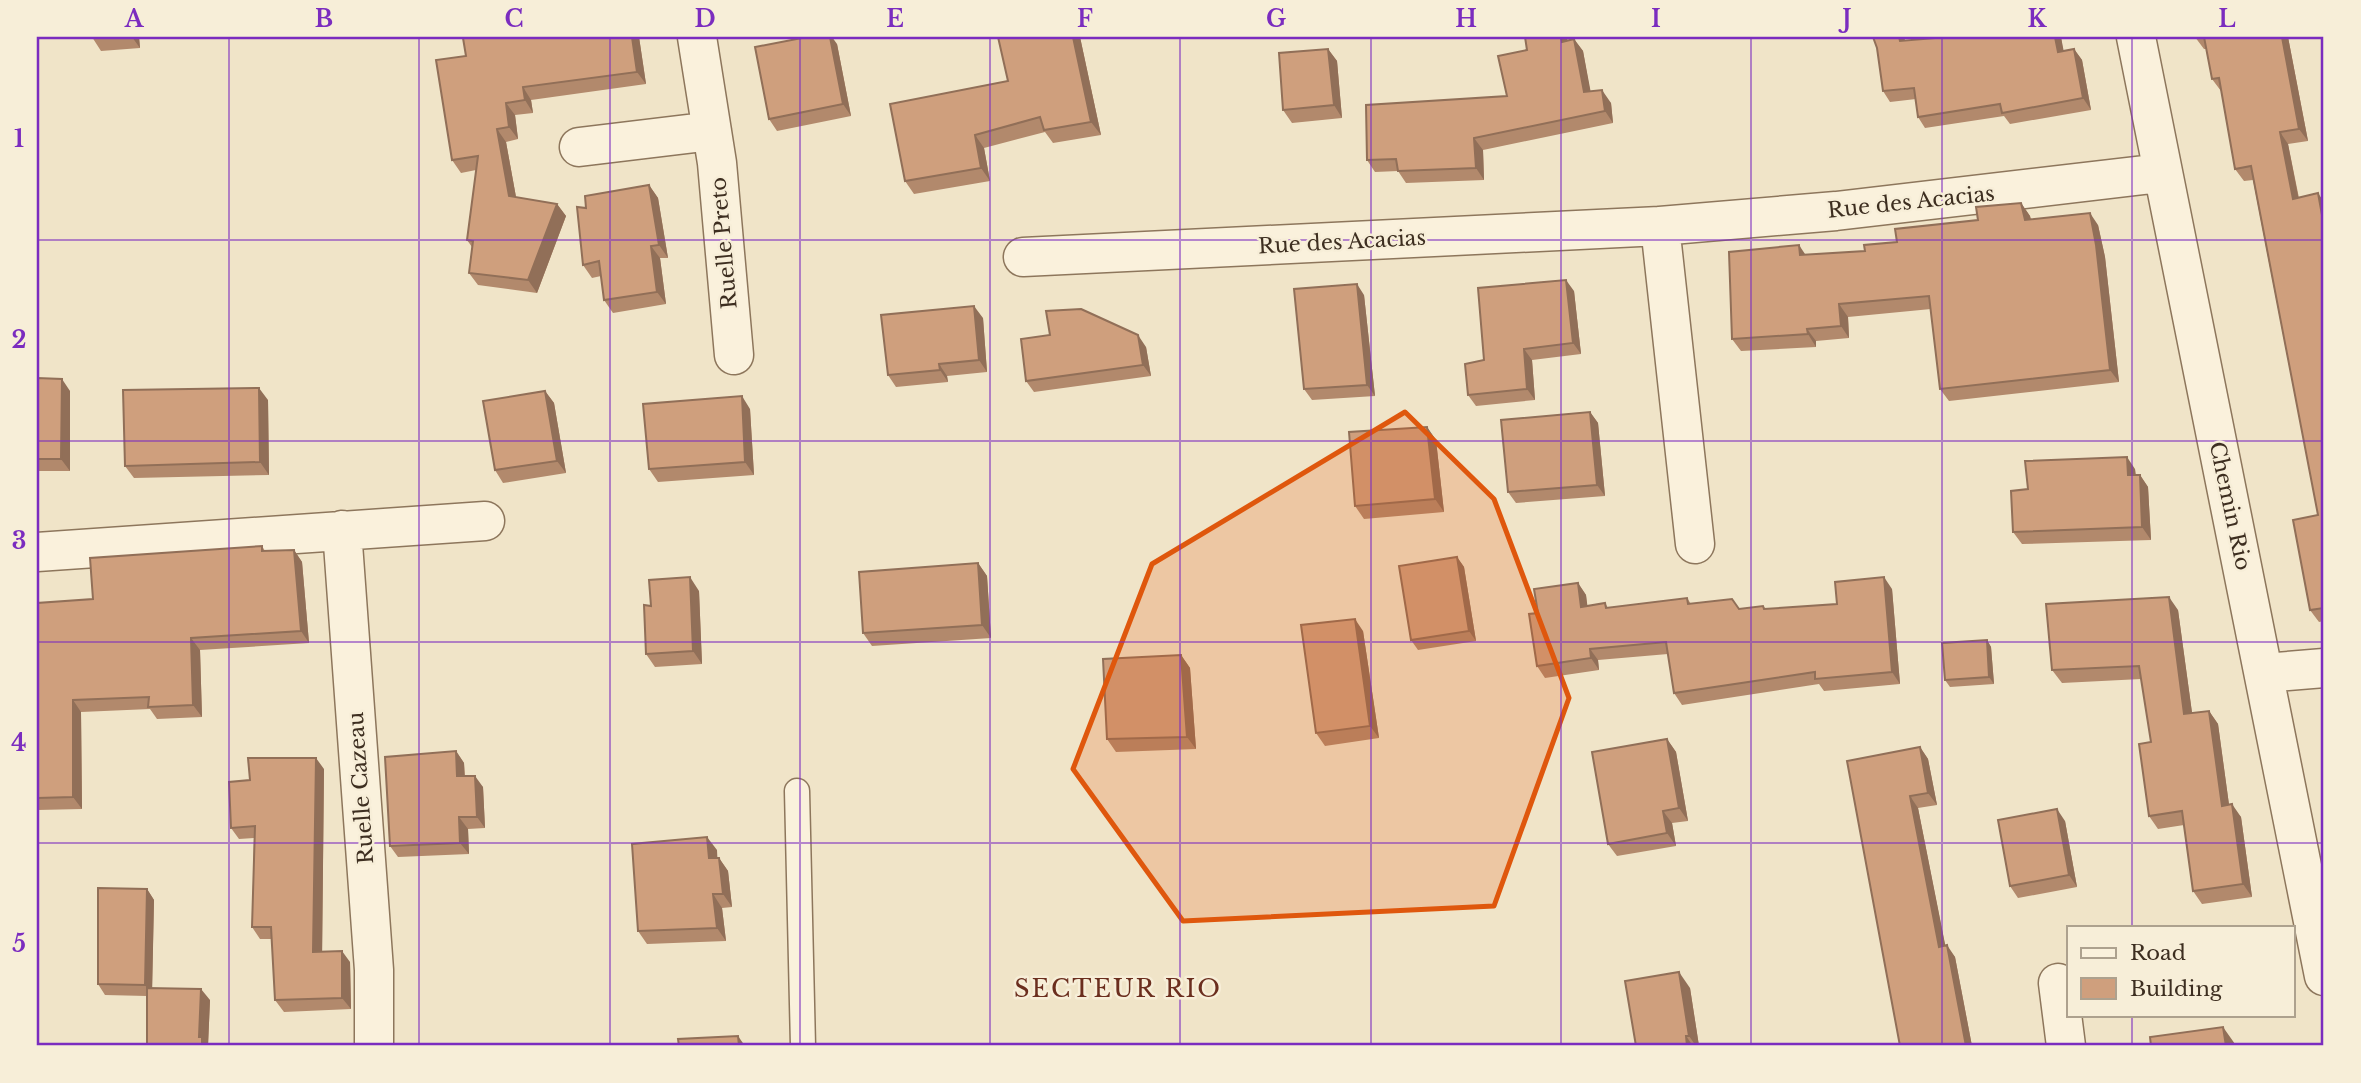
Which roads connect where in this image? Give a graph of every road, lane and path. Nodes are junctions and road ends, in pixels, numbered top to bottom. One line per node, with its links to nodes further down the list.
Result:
1 (697, 37): 3 (street, Ruelle Preto)
2 (2137, 37): 5 (street, Chemin Rio)
3 (712, 131): 4 (street); 8 (street, Ruelle Preto)
4 (579, 147)
5 (2161, 173): 6 (street, Rue des Acacias); 14 (street, Chemin Rio)
6 (1660, 226): 7 (street, Rue des Acacias); 11 (street)
7 (1023, 257)
8 (734, 355)
9 (485, 521): 10 (street)
10 (342, 530): 12 (street); 19 (street, Ruelle Cazeau)
11 (1695, 544)
12 (37, 552)
13 (2324, 668): 14 (street)
14 (2264, 673): 16 (street, Chemin Rio)
15 (797, 791): 20 (lane)
16 (2312, 839): 17 (street, Chemin Rio)
17 (2324, 976)
18 (2058, 983): 21 (street)
19 (374, 1046)
20 (803, 1046)
21 (2066, 1046)

